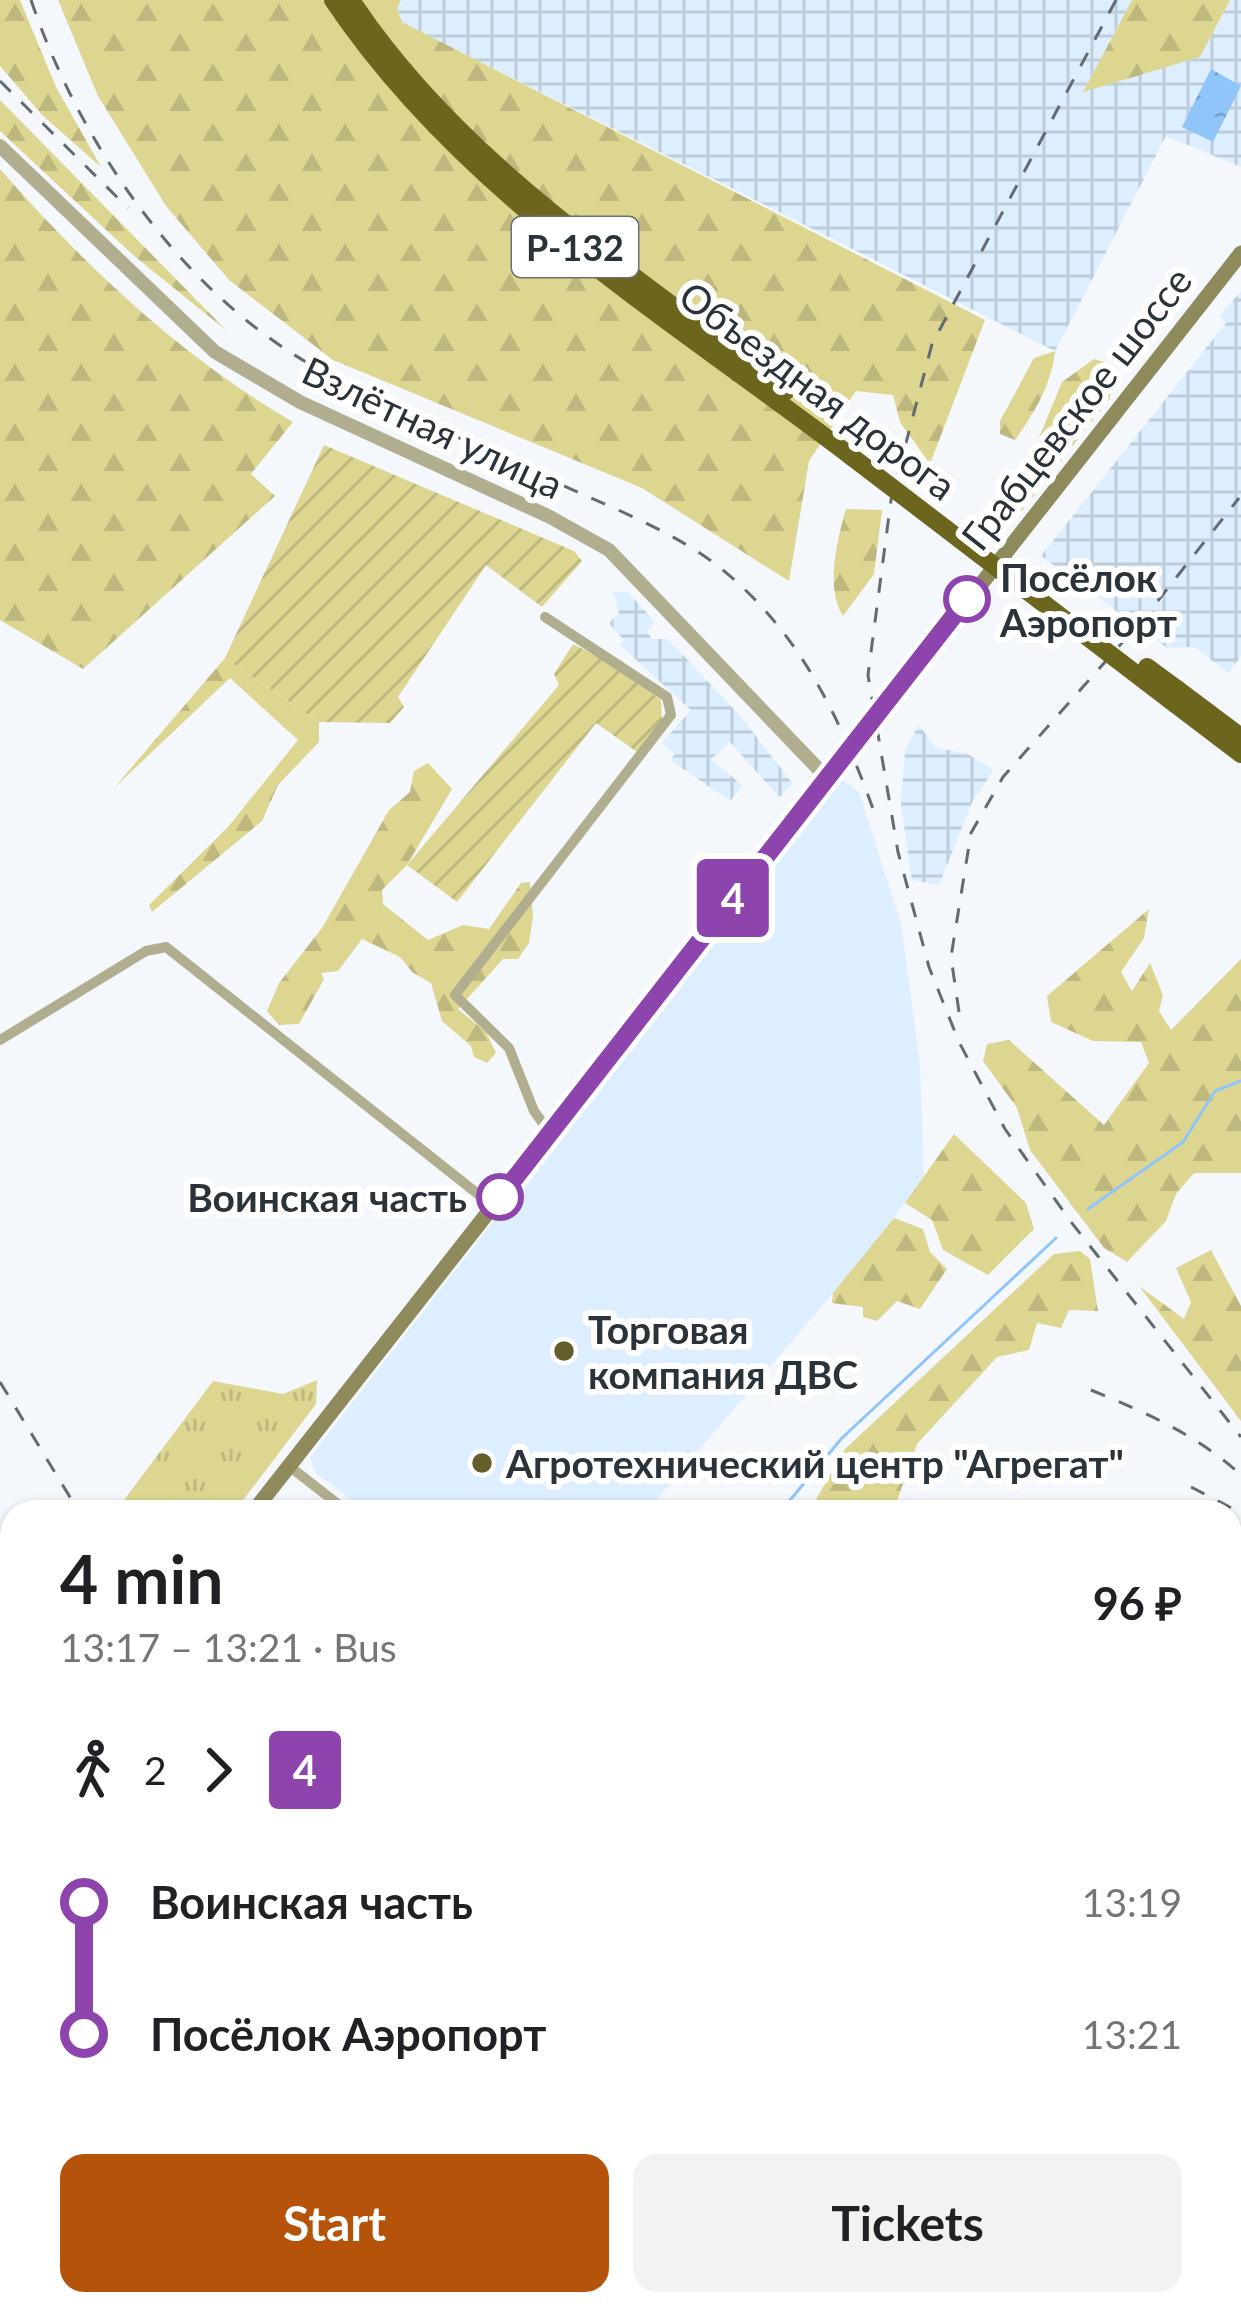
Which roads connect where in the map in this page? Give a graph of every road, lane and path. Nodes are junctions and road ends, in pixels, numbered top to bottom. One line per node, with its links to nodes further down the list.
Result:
1 (333, 0): 5 (highway, Объездная дорога / Р-132)
2 (351, 0): 5 (highway, Объездная дорога / Р-132)
3 (0, 146): 10 (street, Взлётная улица)
4 (1241, 253): 10 (main road, Грабцевское шоссе)
5 (856, 453): 7 (highway, Объездная дорога / Р-132, bridge)
6 (544, 617): 12 (street)
7 (1173, 694): 8 (highway, Объездная дорога / Р-132); 9 (highway, Объездная дорога / Р-132)
8 (1241, 737)
9 (1241, 754)
10 (827, 778): 12 (main road, Грабцевское шоссе)
11 (0, 1040): 13 (street)
12 (550, 1132): 13 (main road, Грабцевское шоссе)
13 (493, 1206): 14 (main road, Грабцевское шоссе)
14 (289, 1466): 15 (main road, Грабцевское шоссе); 16 (street)
15 (262, 1500)
16 (333, 1500)

